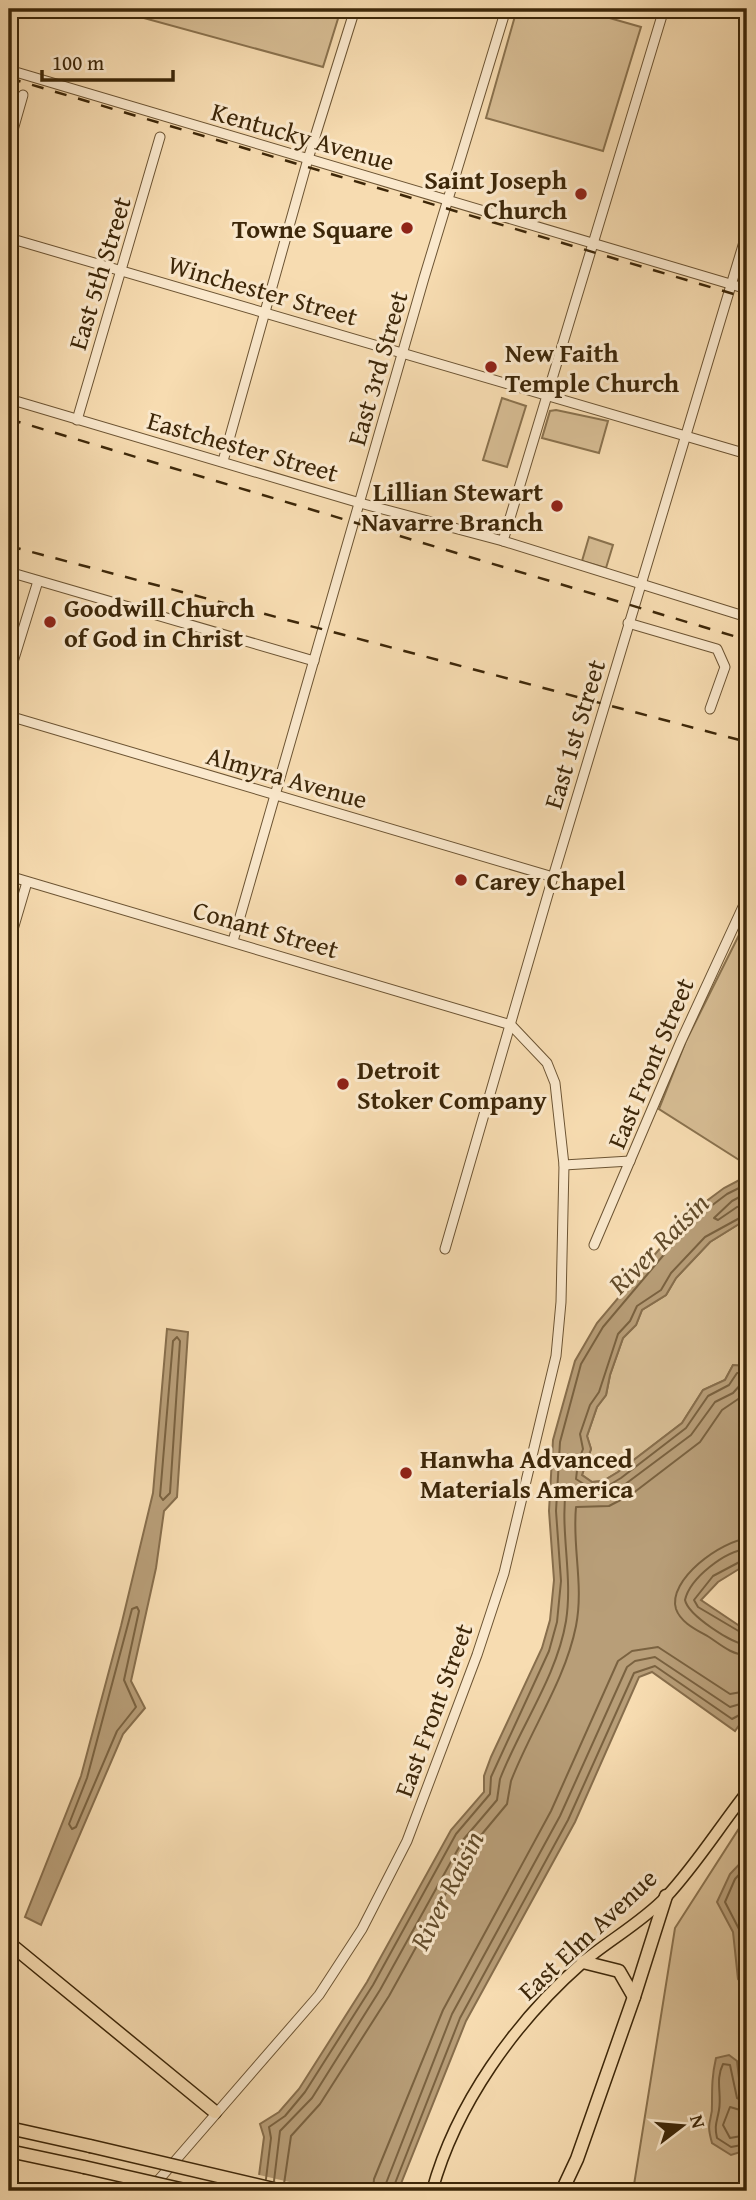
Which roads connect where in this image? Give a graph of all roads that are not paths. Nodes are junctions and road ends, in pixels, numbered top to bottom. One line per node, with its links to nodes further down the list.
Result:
1 (355, 9): 8 (street)
2 (506, 9): 9 (street, East 3rd Street)
3 (664, 9): 12 (street)
4 (9, 69): 8 (street, Kentucky Avenue)
5 (23, 95): 7 (street)
6 (160, 137): 13 (street, East 5th Street)
7 (9, 144)
8 (308, 159): 9 (street, Kentucky Avenue); 16 (street)
9 (449, 201): 12 (street, Kentucky Avenue); 17 (street, East 3rd Street)
10 (747, 232): 14 (street, East 1st Street)
11 (9, 239): 13 (street, Winchester Street)
12 (590, 244): 14 (street, Kentucky Avenue); 18 (street)
13 (122, 271): 16 (street, Winchester Street); 20 (street, East 5th Street)
14 (732, 284): 15 (street, Kentucky Avenue); 21 (street, East 1st Street)
15 (747, 289)
16 (265, 311): 17 (street, Winchester Street); 23 (street)
17 (403, 354): 18 (street, Winchester Street); 24 (street, East 3rd Street)
18 (545, 397): 21 (street, Winchester Street); 25 (street)
19 (9, 399): 20 (street, Eastchester Street)
20 (78, 420): 23 (street, Eastchester Street)
21 (687, 437): 22 (street, Winchester Street); 28 (street, East 1st Street)
22 (747, 454)
23 (223, 461): 24 (street, Eastchester Street)
24 (360, 503): 25 (street, Eastchester Street); 32 (street, East 3rd Street)
25 (503, 541): 28 (street, Eastchester Street)
26 (9, 572): 27 (street)
27 (37, 581): 32 (street); 33 (street)
28 (640, 583): 30 (street, Eastchester Street); 31 (street, East 1st Street)
29 (747, 604): 30 (street)
30 (746, 617)
31 (628, 623): 34 (street); 38 (street, East 1st Street)
32 (314, 661): 36 (street, East 3rd Street)
33 (9, 675)
34 (710, 709)
35 (9, 716): 36 (street, Almyra Avenue)
36 (273, 795): 38 (street, Almyra Avenue); 41 (street, East 3rd Street)
37 (9, 876): 39 (street, Conant Street)
38 (553, 877): 43 (street, East 1st Street)
39 (27, 882): 41 (street, Conant Street); 42 (street)
40 (747, 898): 44 (street, East Front Street)
41 (233, 941): 43 (street, Conant Street)
42 (9, 943)
43 (512, 1025): 45 (street, East Front Street); 47 (street, East 1st Street)
44 (630, 1161): 45 (street); 46 (street, East Front Street)
45 (564, 1165): 53 (street, East Front Street)
46 (594, 1245)
47 (445, 1249)
48 (747, 1792): 49 (main road, East Elm Avenue)
49 (666, 1896): 51 (main road, East Elm Avenue); 52 (highway)
50 (9, 1943): 53 (highway)
51 (583, 1962): 52 (highway); 60 (main road, East Elm Avenue)
52 (634, 1997): 56 (highway)
53 (215, 2112): 57 (street, East Front Street)
54 (9, 2128): 59 (highway, bridge)
55 (9, 2151): 58 (highway, bridge)
56 (577, 2159): 61 (highway); 62 (highway)
57 (149, 2191)
58 (189, 2191)
59 (282, 2191)
60 (432, 2191)
61 (562, 2191)
62 (573, 2191)

